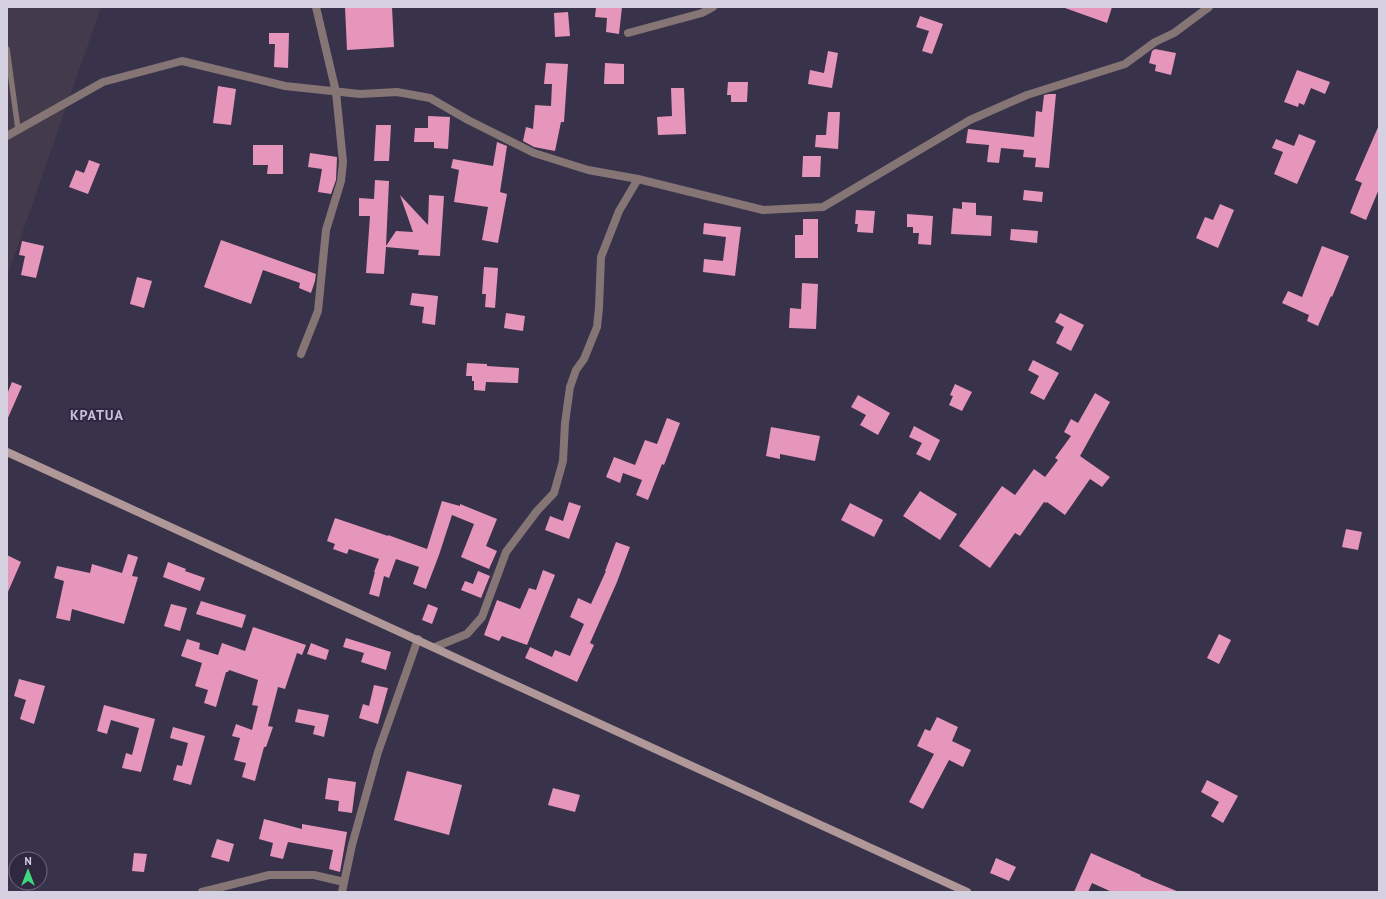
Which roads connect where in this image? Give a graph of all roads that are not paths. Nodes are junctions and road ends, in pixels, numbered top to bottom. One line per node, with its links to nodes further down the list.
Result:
1 (316, 7): 6 (street)
2 (713, 7): 4 (street)
3 (1209, 7): 9 (street)
4 (628, 33)
5 (7, 49): 7 (lane)
6 (336, 92): 7 (street); 9 (street); 10 (street)
7 (18, 129): 8 (street)
8 (7, 136)
9 (638, 179): 13 (street)
10 (301, 354)
11 (7, 452): 12 (main road)
12 (418, 639): 13 (main road); 14 (street)
13 (435, 647): 17 (main road)
14 (344, 882): 15 (street); 16 (street)
15 (202, 892)
16 (342, 892)
17 (967, 892)

